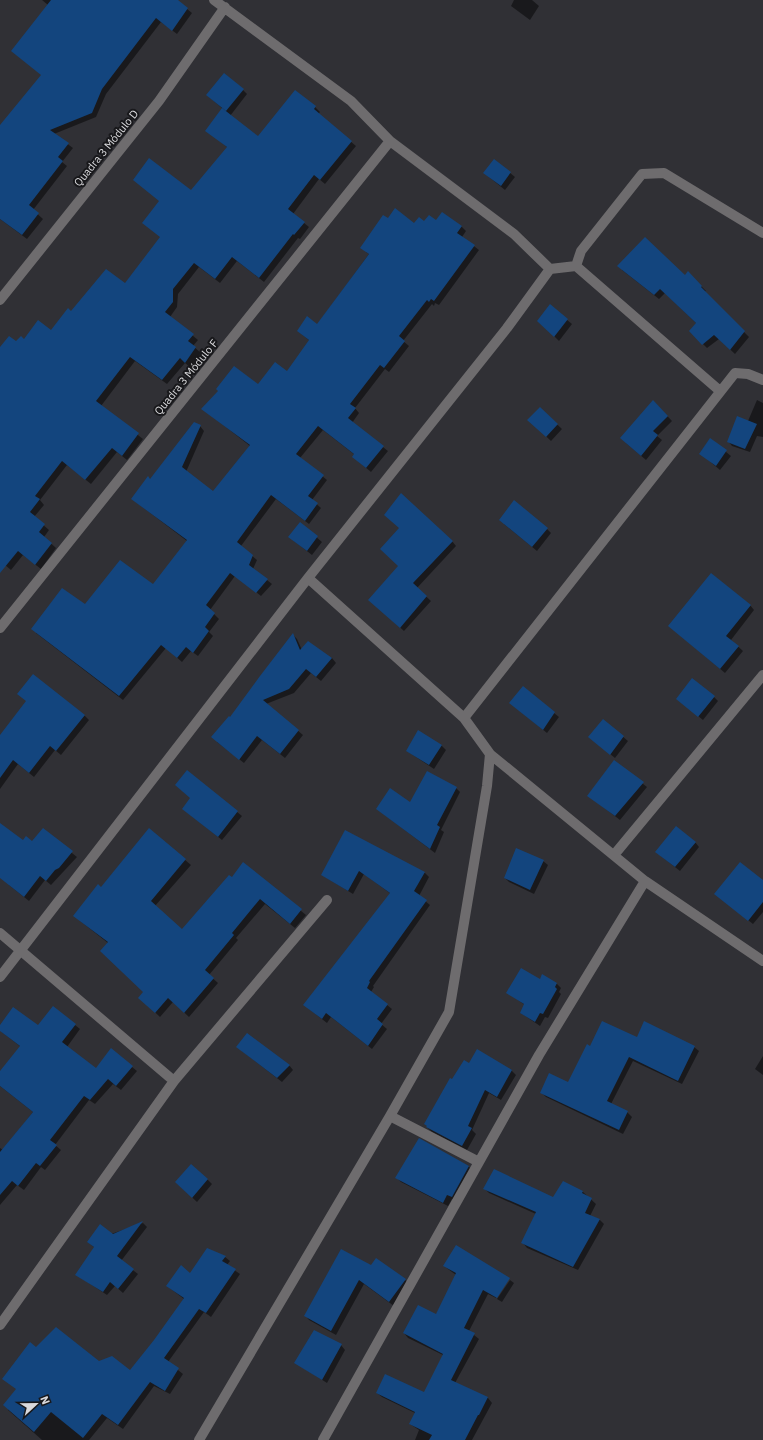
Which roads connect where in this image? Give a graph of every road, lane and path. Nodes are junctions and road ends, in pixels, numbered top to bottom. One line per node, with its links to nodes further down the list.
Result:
1 (214, 0): 2 (street)
2 (225, 7): 3 (street); 7 (street, Quadra 3 Módulo D)
3 (390, 141): 6 (street); 11 (street, Quadra 3 Módulo F)
4 (763, 233): 5 (street)
5 (576, 266): 6 (street); 9 (street)
6 (550, 270): 10 (street)
7 (0, 300)
8 (763, 380): 9 (street)
9 (720, 391): 13 (street)
10 (308, 578): 13 (street); 19 (street)
11 (0, 628)
12 (763, 674): 15 (street)
13 (464, 718): 14 (street)
14 (490, 754): 15 (street); 23 (street)
15 (614, 855): 16 (street)
16 (646, 881): 20 (street); 24 (street)
17 (327, 900): 22 (street)
18 (0, 933): 19 (street)
19 (20, 950): 21 (street); 22 (street)
20 (763, 961)
21 (0, 977)
22 (174, 1081): 25 (street)
23 (390, 1116): 24 (street); 26 (street)
24 (479, 1162): 27 (street)
25 (0, 1325)
26 (200, 1440)
27 (323, 1440)

